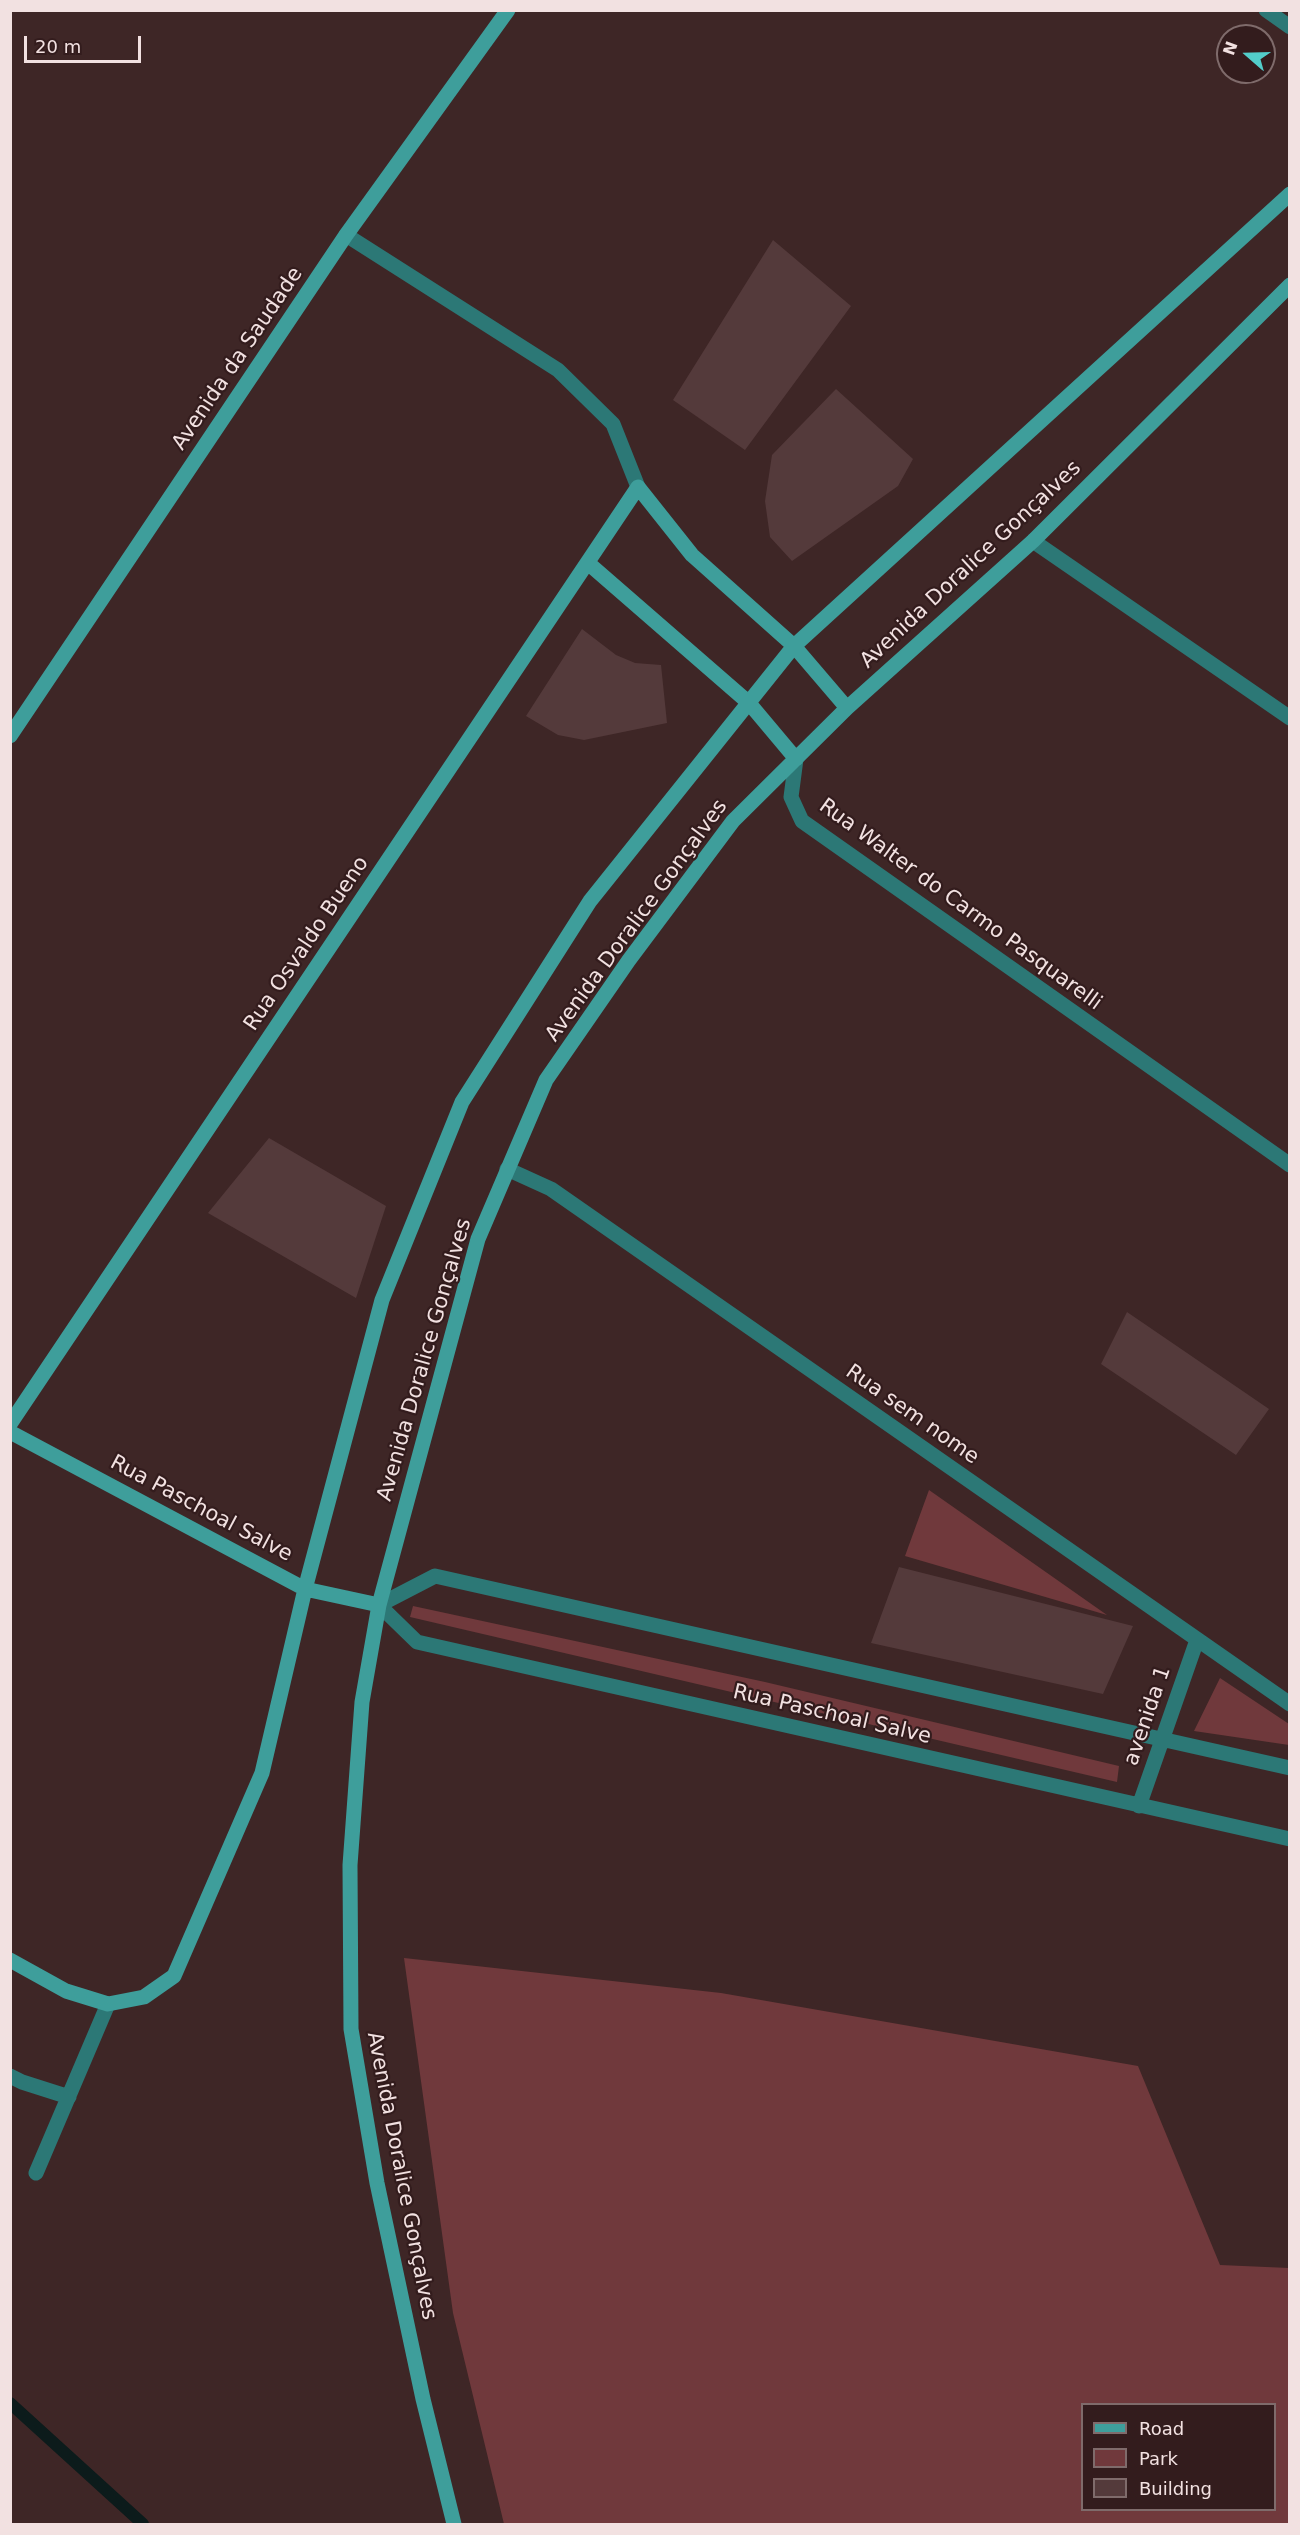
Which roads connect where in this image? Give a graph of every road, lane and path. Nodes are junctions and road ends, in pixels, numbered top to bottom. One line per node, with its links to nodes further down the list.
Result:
1 (508, 10): 5 (street, Avenida da Saudade)
2 (1266, 10): 3 (street)
3 (1290, 27)
4 (1290, 194): 10 (street, Avenida Doralice Gonçalves)
5 (346, 235): 7 (street); 13 (street, Avenida da Saudade)
6 (1290, 285): 8 (street, Avenida Doralice Gonçalves)
7 (638, 488): 9 (street, Rua Osvaldo Bueno); 10 (street)
8 (1033, 541): 12 (street, Avenida Doralice Gonçalves); 14 (street)
9 (588, 563): 11 (street); 19 (street, Rua Osvaldo Bueno)
10 (794, 646): 11 (street, Avenida Doralice Gonçalves); 12 (street)
11 (749, 703): 16 (street); 21 (street, Avenida Doralice Gonçalves)
12 (847, 708): 16 (street, Avenida Doralice Gonçalves)
13 (18, 714): 15 (street, Avenida da Saudade)
14 (1290, 718)
15 (10, 736)
16 (796, 759): 17 (street, Rua Walter do Carmo Pasquarelli); 18 (street, Avenida Doralice Gonçalves)
17 (1290, 1165)
18 (507, 1169): 22 (street, Avenida Doralice Gonçalves); 23 (street, Rua sem nome)
19 (10, 1424)
20 (10, 1432): 21 (street, Rua Paschoal Salve)
21 (305, 1589): 22 (street, Rua Paschoal Salve); 30 (street, Avenida Doralice Gonçalves)
22 (379, 1605): 25 (street); 27 (street, Rua Paschoal Salve); 34 (street, Avenida Doralice Gonçalves)
23 (1197, 1640): 24 (street, Rua sem nome); 25 (street, avenida 1)
24 (1290, 1704)
25 (1162, 1740): 26 (street); 27 (street, avenida 1)
26 (1290, 1768)
27 (1139, 1806): 28 (street, Rua Paschoal Salve)
28 (1290, 1839)
29 (10, 1960): 30 (street)
30 (108, 2004): 32 (street)
31 (10, 2076): 32 (street)
32 (69, 2097): 33 (street)
33 (36, 2173)
34 (454, 2524)

